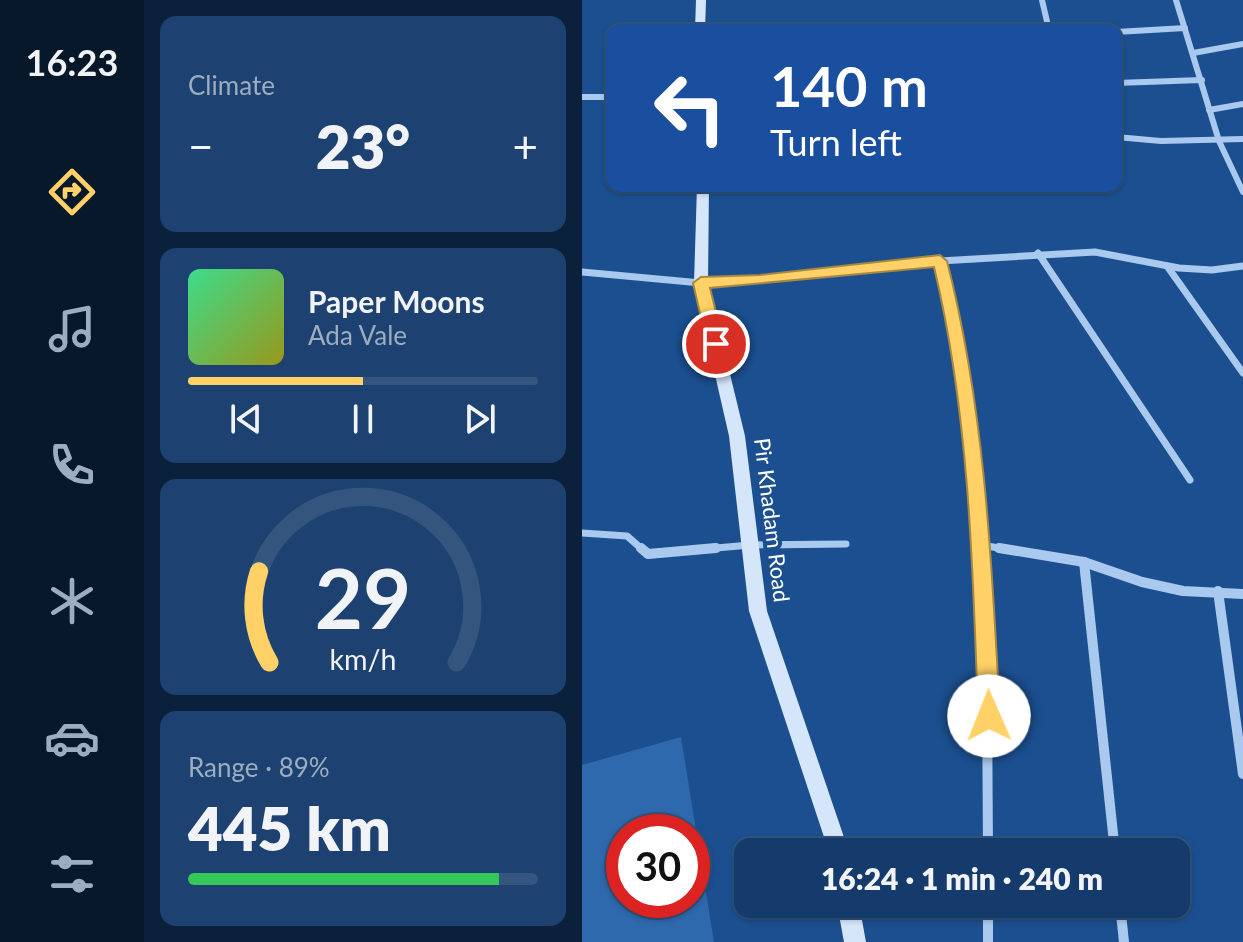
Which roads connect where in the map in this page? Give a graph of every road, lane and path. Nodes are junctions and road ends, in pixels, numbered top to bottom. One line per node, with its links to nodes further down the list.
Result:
1 (701, 0): 4 (street)
2 (1042, 0): 5 (street)
3 (1176, 0): 6 (street)
4 (700, 24)
5 (1048, 24)
6 (1185, 28): 7 (street); 9 (street)
7 (1122, 32)
8 (1243, 44): 9 (street)
9 (1193, 53): 10 (street)
10 (1202, 80): 11 (street); 15 (street)
11 (1122, 83)
12 (582, 97): 13 (street)
13 (606, 97)
14 (1243, 104): 15 (street)
15 (1209, 110): 18 (street)
16 (1122, 137): 18 (street)
17 (1243, 139): 18 (street)
18 (1219, 141): 20 (street)
19 (703, 192): 26 (street, Pir Khadam Road)
20 (1243, 192)
21 (1038, 253): 22 (street); 23 (street); 28 (street)
22 (940, 261): 26 (street); 32 (street)
23 (1166, 266): 24 (street); 27 (street)
24 (1243, 266)
25 (582, 272): 26 (street)
26 (701, 283): 31 (street, Pir Khadam Road)
27 (1243, 373)
28 (1190, 480)
29 (582, 533): 31 (street)
30 (846, 544): 31 (street)
31 (750, 545): 37 (street, Pir Khadam Road)
32 (981, 545): 33 (street); 38 (street)
33 (1084, 562): 34 (street); 39 (street)
34 (1218, 591): 35 (street); 36 (street)
35 (1243, 594)
36 (1243, 774)
37 (834, 838)
38 (988, 838)
39 (1114, 838)
40 (851, 918): 43 (street)
41 (988, 918): 44 (street)
42 (1121, 918): 45 (street)
43 (855, 942)
44 (988, 942)
45 (1124, 942)

